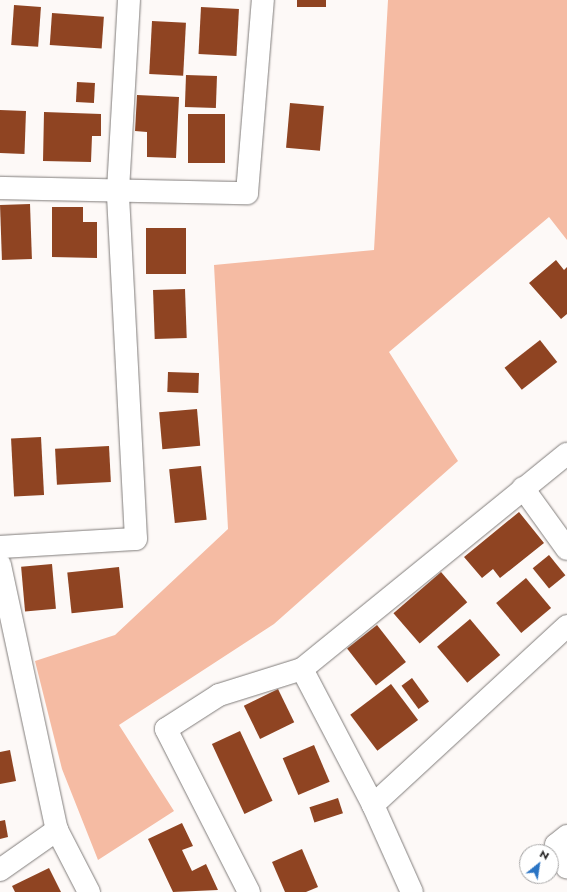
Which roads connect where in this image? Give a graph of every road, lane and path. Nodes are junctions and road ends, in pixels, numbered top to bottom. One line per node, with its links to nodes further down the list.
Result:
1 (129, 0): 4 (street)
2 (263, 0): 4 (street)
3 (0, 188): 4 (street)
4 (118, 190): 7 (street)
5 (567, 454): 6 (street)
6 (523, 488): 8 (street); 11 (street)
7 (0, 547)
8 (567, 549)
9 (0, 565): 13 (street)
10 (567, 626): 12 (street)
11 (302, 669): 12 (street); 18 (street)
12 (373, 805): 19 (street)
13 (57, 830): 16 (street); 17 (street)
14 (567, 836): 15 (street)
15 (567, 868)
16 (0, 870)
17 (89, 892)
18 (249, 892)
19 (412, 892)

